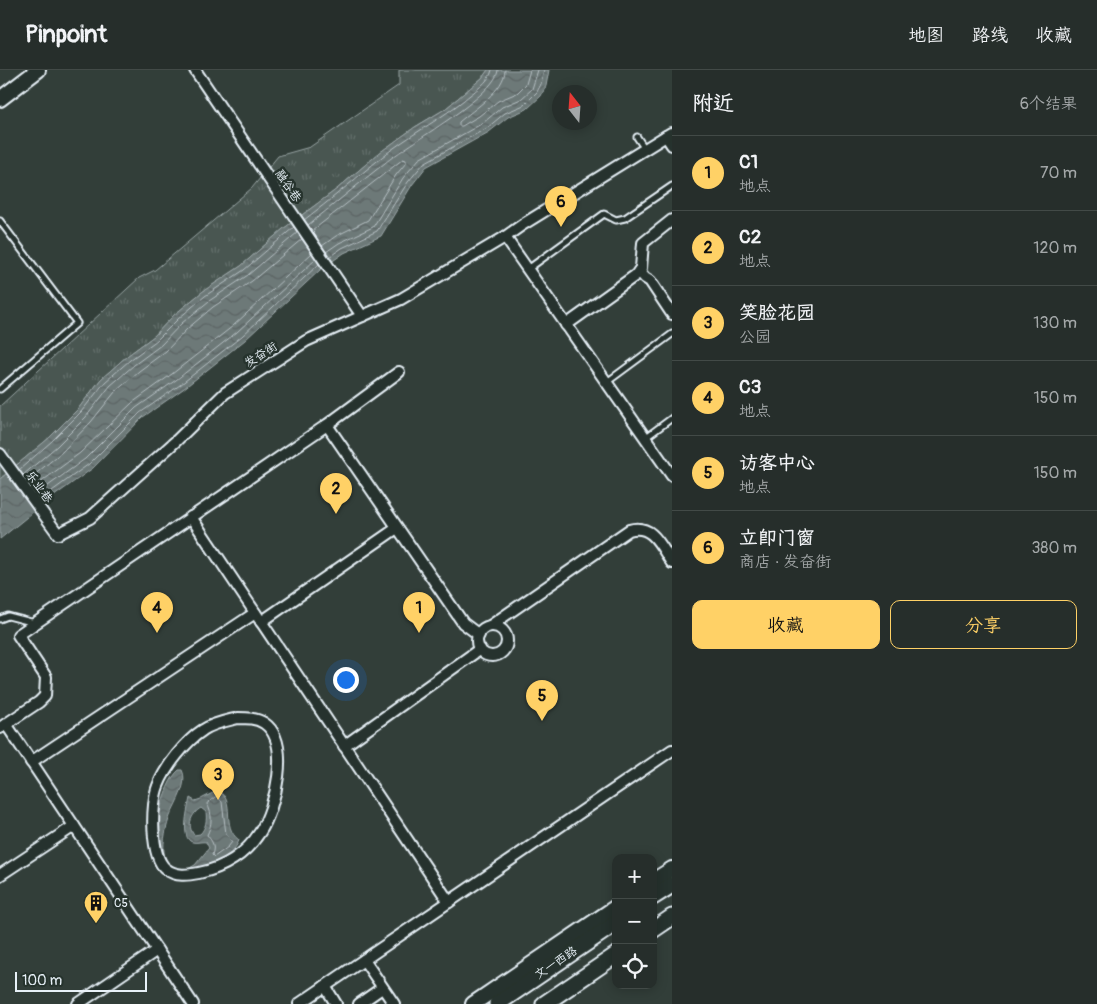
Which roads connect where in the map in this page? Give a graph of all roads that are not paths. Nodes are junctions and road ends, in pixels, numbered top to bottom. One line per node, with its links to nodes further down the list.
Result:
1 (38, 70): 3 (main road)
2 (195, 70): 14 (street, 融谷巷)
3 (0, 99)
4 (637, 137): 6 (lane)
5 (670, 138): 6 (street, 发奋街)
6 (645, 149): 10 (street, 发奋街)
7 (672, 186): 11 (lane)
8 (672, 220): 12 (street)
9 (0, 221): 19 (lane)
10 (506, 237): 11 (street); 14 (street, 发奋街)
11 (528, 269): 15 (street)
12 (639, 271): 13 (street); 15 (street)
13 (672, 314)
14 (362, 316): 27 (street, 发奋街)
15 (566, 325): 18 (street)
16 (672, 334): 18 (lane)
17 (399, 372): 21 (street)
18 (606, 383): 22 (street)
19 (0, 389)
20 (672, 418): 22 (lane)
21 (327, 425): 25 (street); 26 (street)
22 (646, 438): 24 (street)
23 (0, 454): 27 (street, 乐业巷)
24 (672, 476)
25 (191, 517): 29 (street); 32 (street)
26 (398, 528): 31 (street); 34 (street)
27 (58, 534)
28 (672, 563): 33 (street)
29 (255, 613): 31 (street); 39 (street)
30 (0, 619): 32 (lane)
31 (261, 622): 37 (street)
32 (36, 623): 36 (street)
33 (490, 626): 34 (street); 35 (street)
34 (479, 635): 35 (street)
35 (480, 649): 37 (street)
36 (3, 726): 39 (street)
37 (344, 746): 47 (street)
38 (672, 750): 47 (street)
39 (31, 762): 41 (street)
40 (167, 769): 40 (street)
41 (74, 826): 43 (street); 52 (street)
42 (672, 869): 44 (main road)
43 (0, 875)
44 (657, 878)
45 (672, 885): 46 (main road)
46 (657, 895)
47 (449, 902): 54 (street)
48 (612, 910): 63 (main road)
49 (672, 917): 51 (main road)
50 (612, 926): 64 (main road, 文一西路)
51 (657, 927)
52 (157, 950): 57 (street); 58 (street)
53 (612, 959): 65 (main road)
54 (364, 960): 55 (street); 56 (street)
55 (325, 986): 59 (street); 60 (street)
56 (382, 988): 61 (street); 62 (street)
57 (78, 1004)
58 (193, 1004)
59 (298, 1004)
60 (336, 1004)
61 (359, 1004)
62 (394, 1004)
63 (473, 1004)
64 (497, 1004)
65 (544, 1004)

